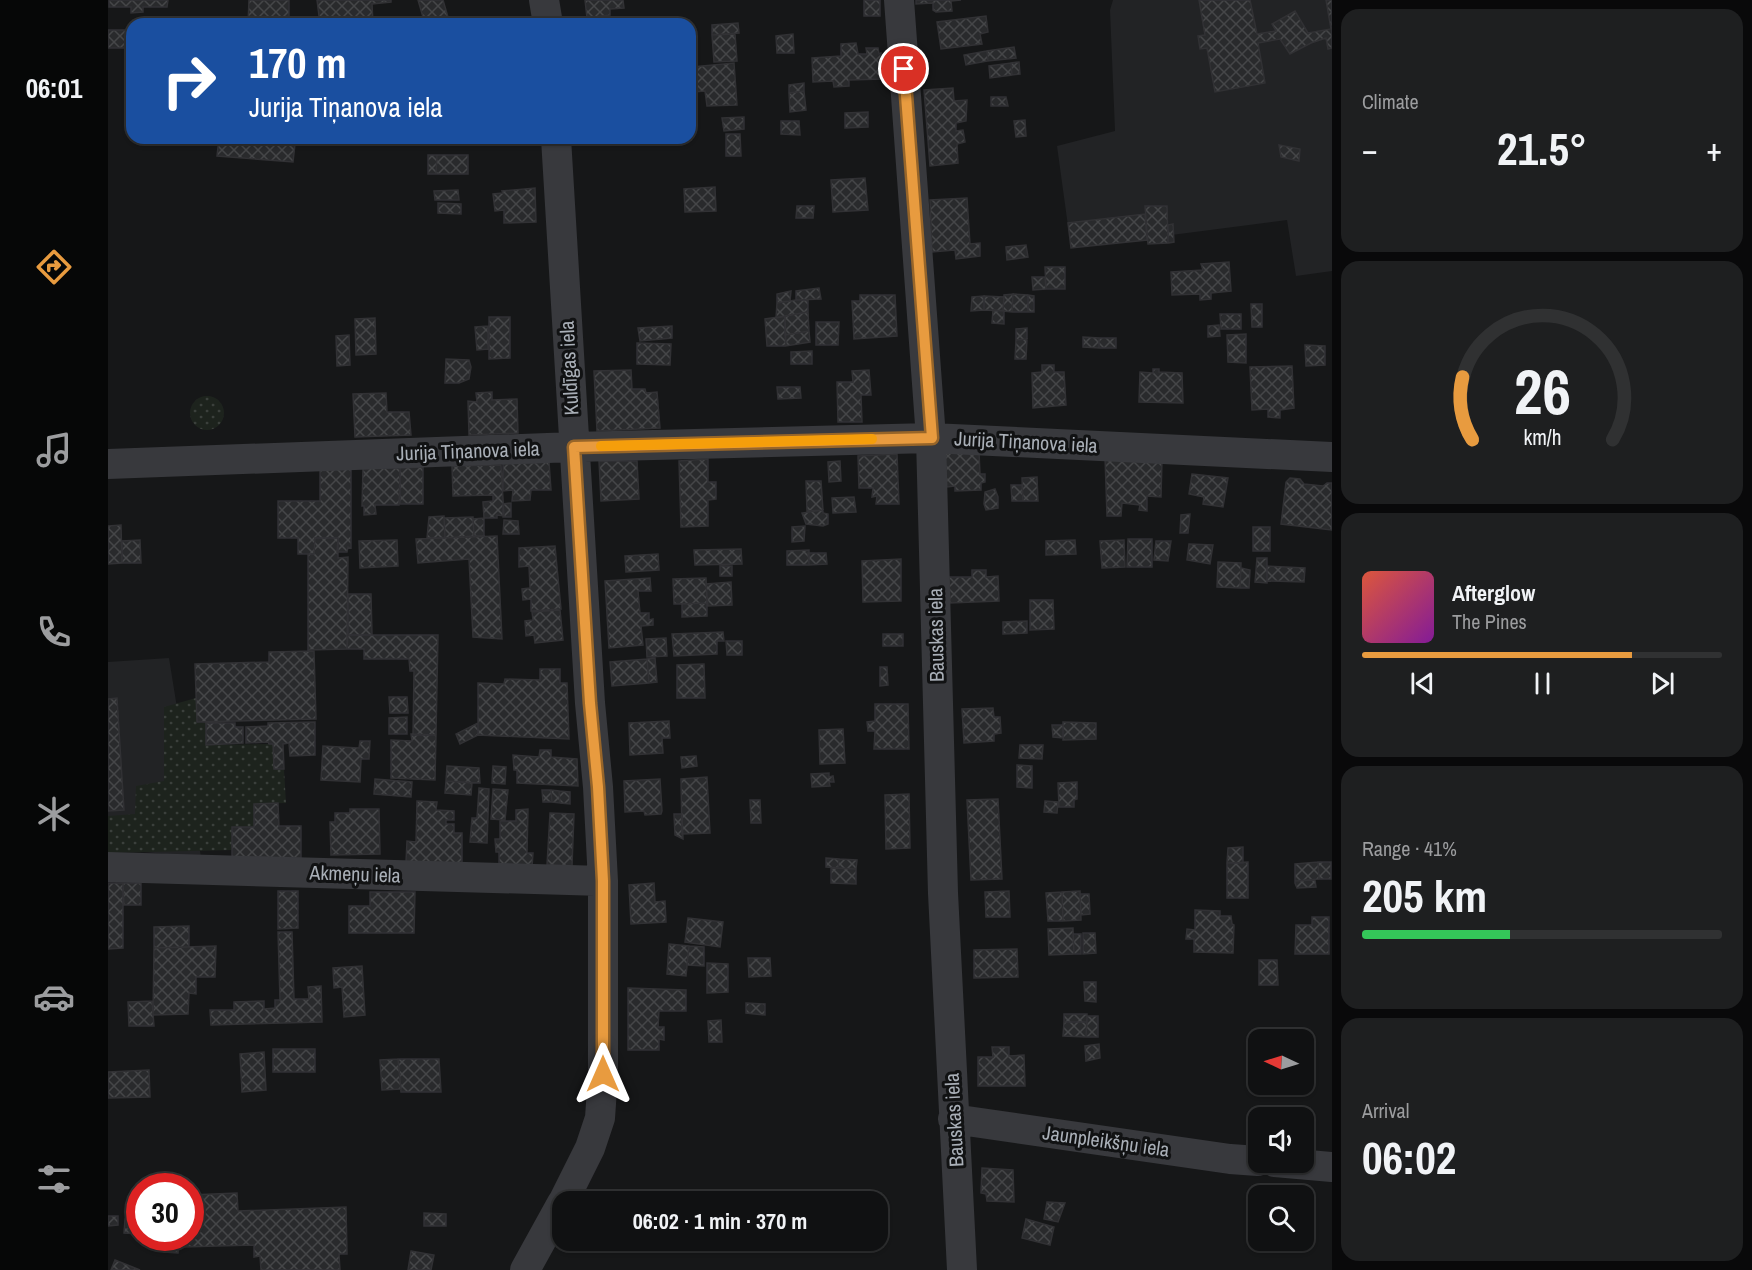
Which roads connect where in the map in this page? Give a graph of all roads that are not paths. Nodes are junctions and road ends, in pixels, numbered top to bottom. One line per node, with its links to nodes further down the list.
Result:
1 (544, 0): 3 (street)
2 (899, 0): 5 (street, Bauskas iela)
3 (547, 18)
4 (556, 144): 6 (street, Kuldīgas iela)
5 (932, 438): 6 (street, Jurija Tiņanova iela); 7 (street, Jurija Tiņanova iela); 11 (street, Bauskas iela)
6 (574, 447): 8 (street, Jurija Tiņanova iela); 10 (street, Kuldīgas iela)
7 (1332, 457)
8 (108, 464)
9 (108, 867): 10 (street, Akmeņu iela)
10 (603, 881): 15 (street, Kuldīgas iela)
11 (953, 1119): 12 (street, Jaunpleikšņu iela); 18 (street, Bauskas iela)
12 (1248, 1160)
13 (1314, 1165): 14 (street)
14 (1332, 1167)
15 (568, 1191)
16 (552, 1222): 17 (street, Kuldīgas iela)
17 (525, 1270)
18 (962, 1270)

